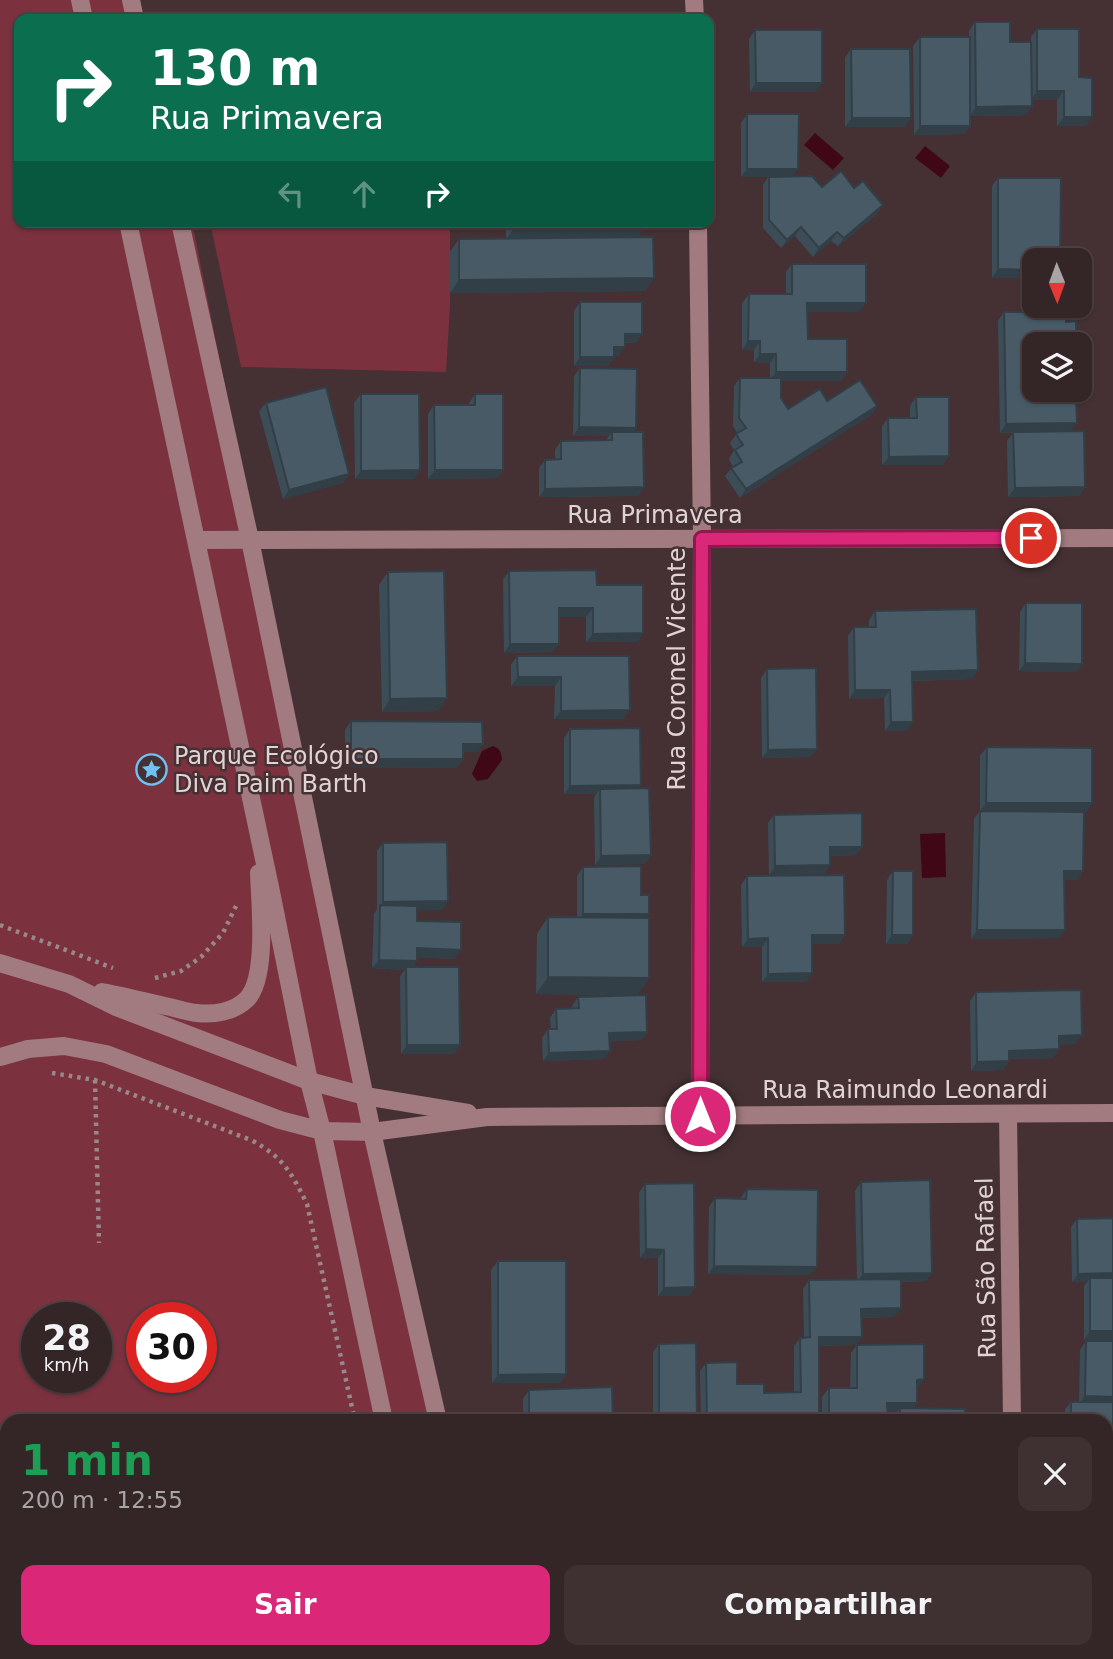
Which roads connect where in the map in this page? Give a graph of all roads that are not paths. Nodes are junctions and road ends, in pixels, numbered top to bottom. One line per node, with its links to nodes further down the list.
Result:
1 (129, 228): 6 (street)
2 (181, 228): 7 (street)
3 (698, 228): 5 (street, Rua Coronel Vicente)
4 (1113, 538): 5 (street, Rua Primavera)
5 (702, 539): 7 (street, Rua Primavera); 16 (street, Rua Coronel Vicente)
6 (197, 540): 7 (street, Rua Primavera); 8 (street)
7 (250, 540): 13 (street)
8 (257, 827): 10 (street); 12 (street)
9 (0, 963): 10 (street)
10 (69, 984): 12 (street, Rua Raimundo Leonardi)
11 (0, 1057): 18 (street, Rua Raimundo Leonardi)
12 (309, 1081): 13 (street, Rua Raimundo Leonardi); 18 (street)
13 (365, 1096): 17 (street, Rua Raimundo Leonardi); 19 (street)
14 (1113, 1113): 15 (street, Rua Raimundo Leonardi)
15 (1008, 1114): 16 (street, Rua Raimundo Leonardi); 22 (street, Rua São Rafael)
16 (700, 1116): 17 (street, Rua Raimundo Leonardi)
17 (487, 1117): 19 (street, Rua Raimundo Leonardi)
18 (322, 1131): 19 (street, Rua Raimundo Leonardi); 20 (street)
19 (372, 1132): 21 (street)
20 (383, 1414)
21 (436, 1414)
22 (1012, 1414)

